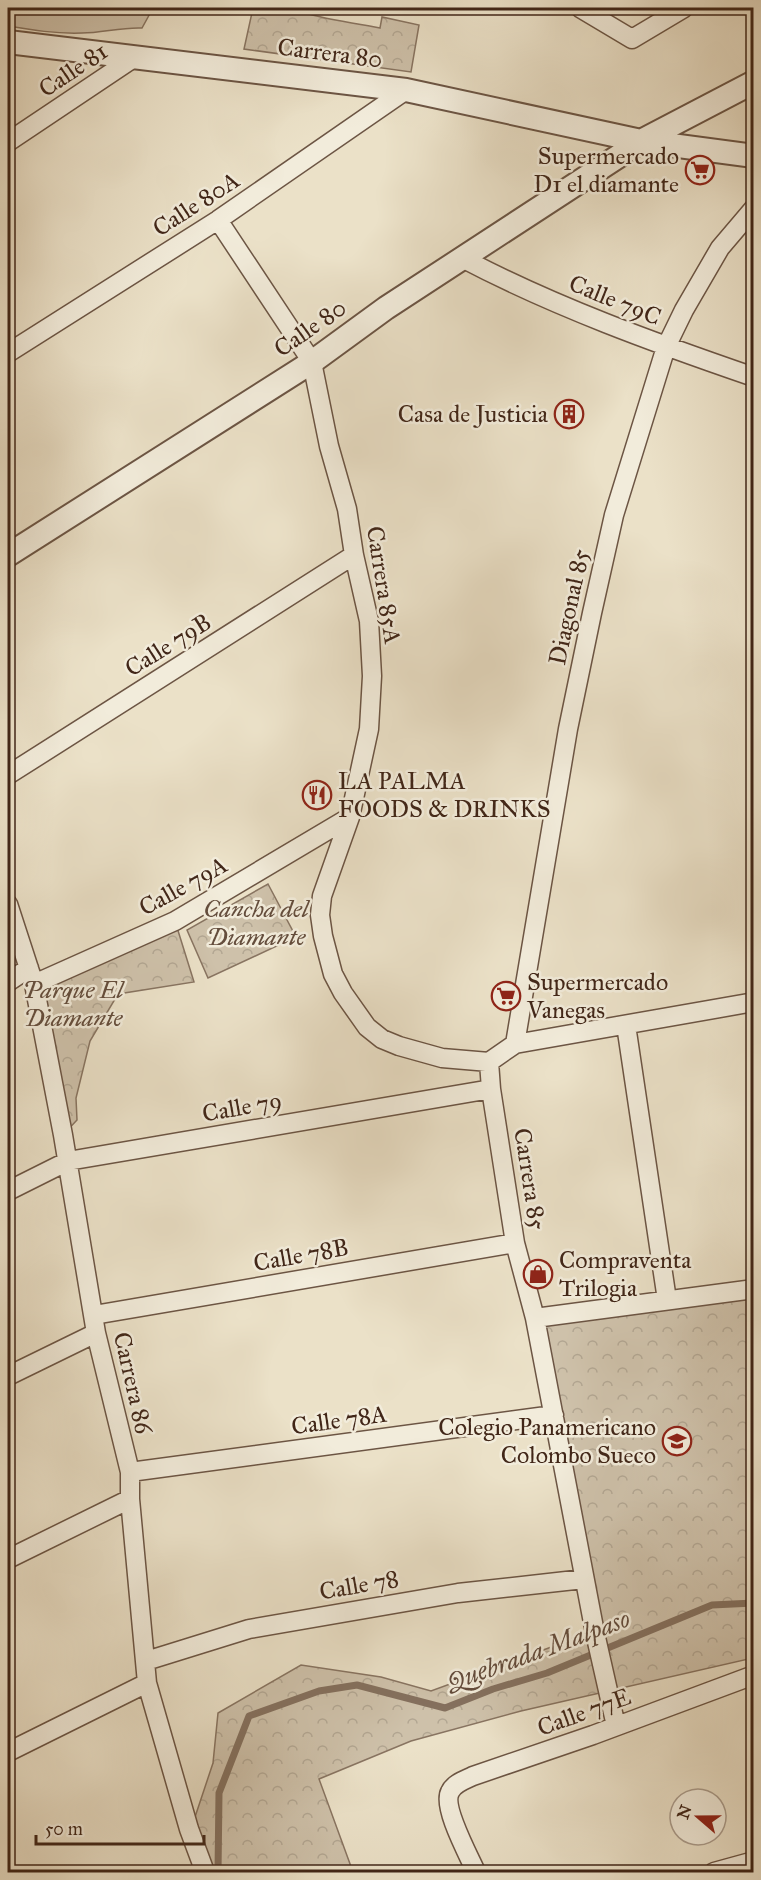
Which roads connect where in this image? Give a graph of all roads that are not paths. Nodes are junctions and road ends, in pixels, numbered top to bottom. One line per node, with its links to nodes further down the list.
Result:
1 (580, 8): 2 (street)
2 (684, 8)
3 (8, 42): 4 (street, Carrera 80)
4 (135, 57): 6 (street, Carrera 80); 8 (street, Calle 81)
5 (753, 82): 7 (street, Calle 80)
6 (406, 90): 7 (street, Carrera 80); 11 (street, Calle 80A)
7 (641, 141): 9 (street); 12 (street, Calle 80)
8 (8, 142)
9 (753, 156)
10 (753, 208): 13 (street, Diagonal 85)
11 (218, 220): 14 (street, Calle 80A); 15 (street, Carrera 85A)
12 (462, 258): 13 (street, Calle 79C); 15 (street, Calle 80)
13 (666, 347): 16 (street, Calle 79C); 26 (street, Diagonal 85)
14 (8, 353)
15 (312, 362): 17 (street, Calle 80); 18 (street, Carrera 85A)
16 (753, 377)
17 (8, 555)
18 (354, 555): 19 (street, Calle 79B); 20 (street, Carrera 85A)
19 (8, 775)
20 (350, 817): 22 (street, Calle 79A); 27 (street, Carrera 85A)
21 (8, 904): 22 (street, Carrera 86)
22 (32, 976): 23 (street, Calle 79A); 29 (street, Carrera 86)
23 (8, 982)
24 (753, 1002): 25 (street)
25 (626, 1025): 26 (street); 33 (street)
26 (515, 1044): 27 (street)
27 (489, 1062): 28 (street, Carrera 85)
28 (491, 1089): 29 (street, Calle 79); 31 (street, Carrera 85)
29 (68, 1161): 30 (street, Calle 79); 34 (street, Carrera 86)
30 (8, 1191)
31 (515, 1243): 34 (street, Calle 78B); 35 (street, Carrera 85)
32 (753, 1289): 33 (street)
33 (666, 1300): 35 (street)
34 (94, 1315): 36 (street, Carrera 86)
35 (535, 1318): 38 (street, Carrera 85)
36 (96, 1333): 37 (street); 39 (street, Carrera 86)
37 (8, 1376)
38 (554, 1415): 39 (street, Calle 78A); 42 (street, Carrera 85)
39 (130, 1472): 40 (street, Carrera 86)
40 (130, 1499): 41 (street); 43 (street, Carrera 86)
41 (8, 1559)
42 (584, 1579): 43 (street, Calle 78); 46 (street, Carrera 85)
43 (146, 1661): 45 (street, Carrera 86)
44 (753, 1675): 47 (street, Calle 77E)
45 (147, 1683): 50 (street); 52 (street, Carrera 86)
46 (611, 1704): 47 (street); 48 (street, Carrera 85); 49 (street)
47 (648, 1714): 48 (street, Calle 77E)
48 (616, 1726): 49 (street, Calle 77E)
49 (593, 1735): 53 (street, Calle 77E)
50 (8, 1752)
51 (753, 1861): 54 (street)
52 (205, 1872)
53 (476, 1872)
54 (714, 1872)

